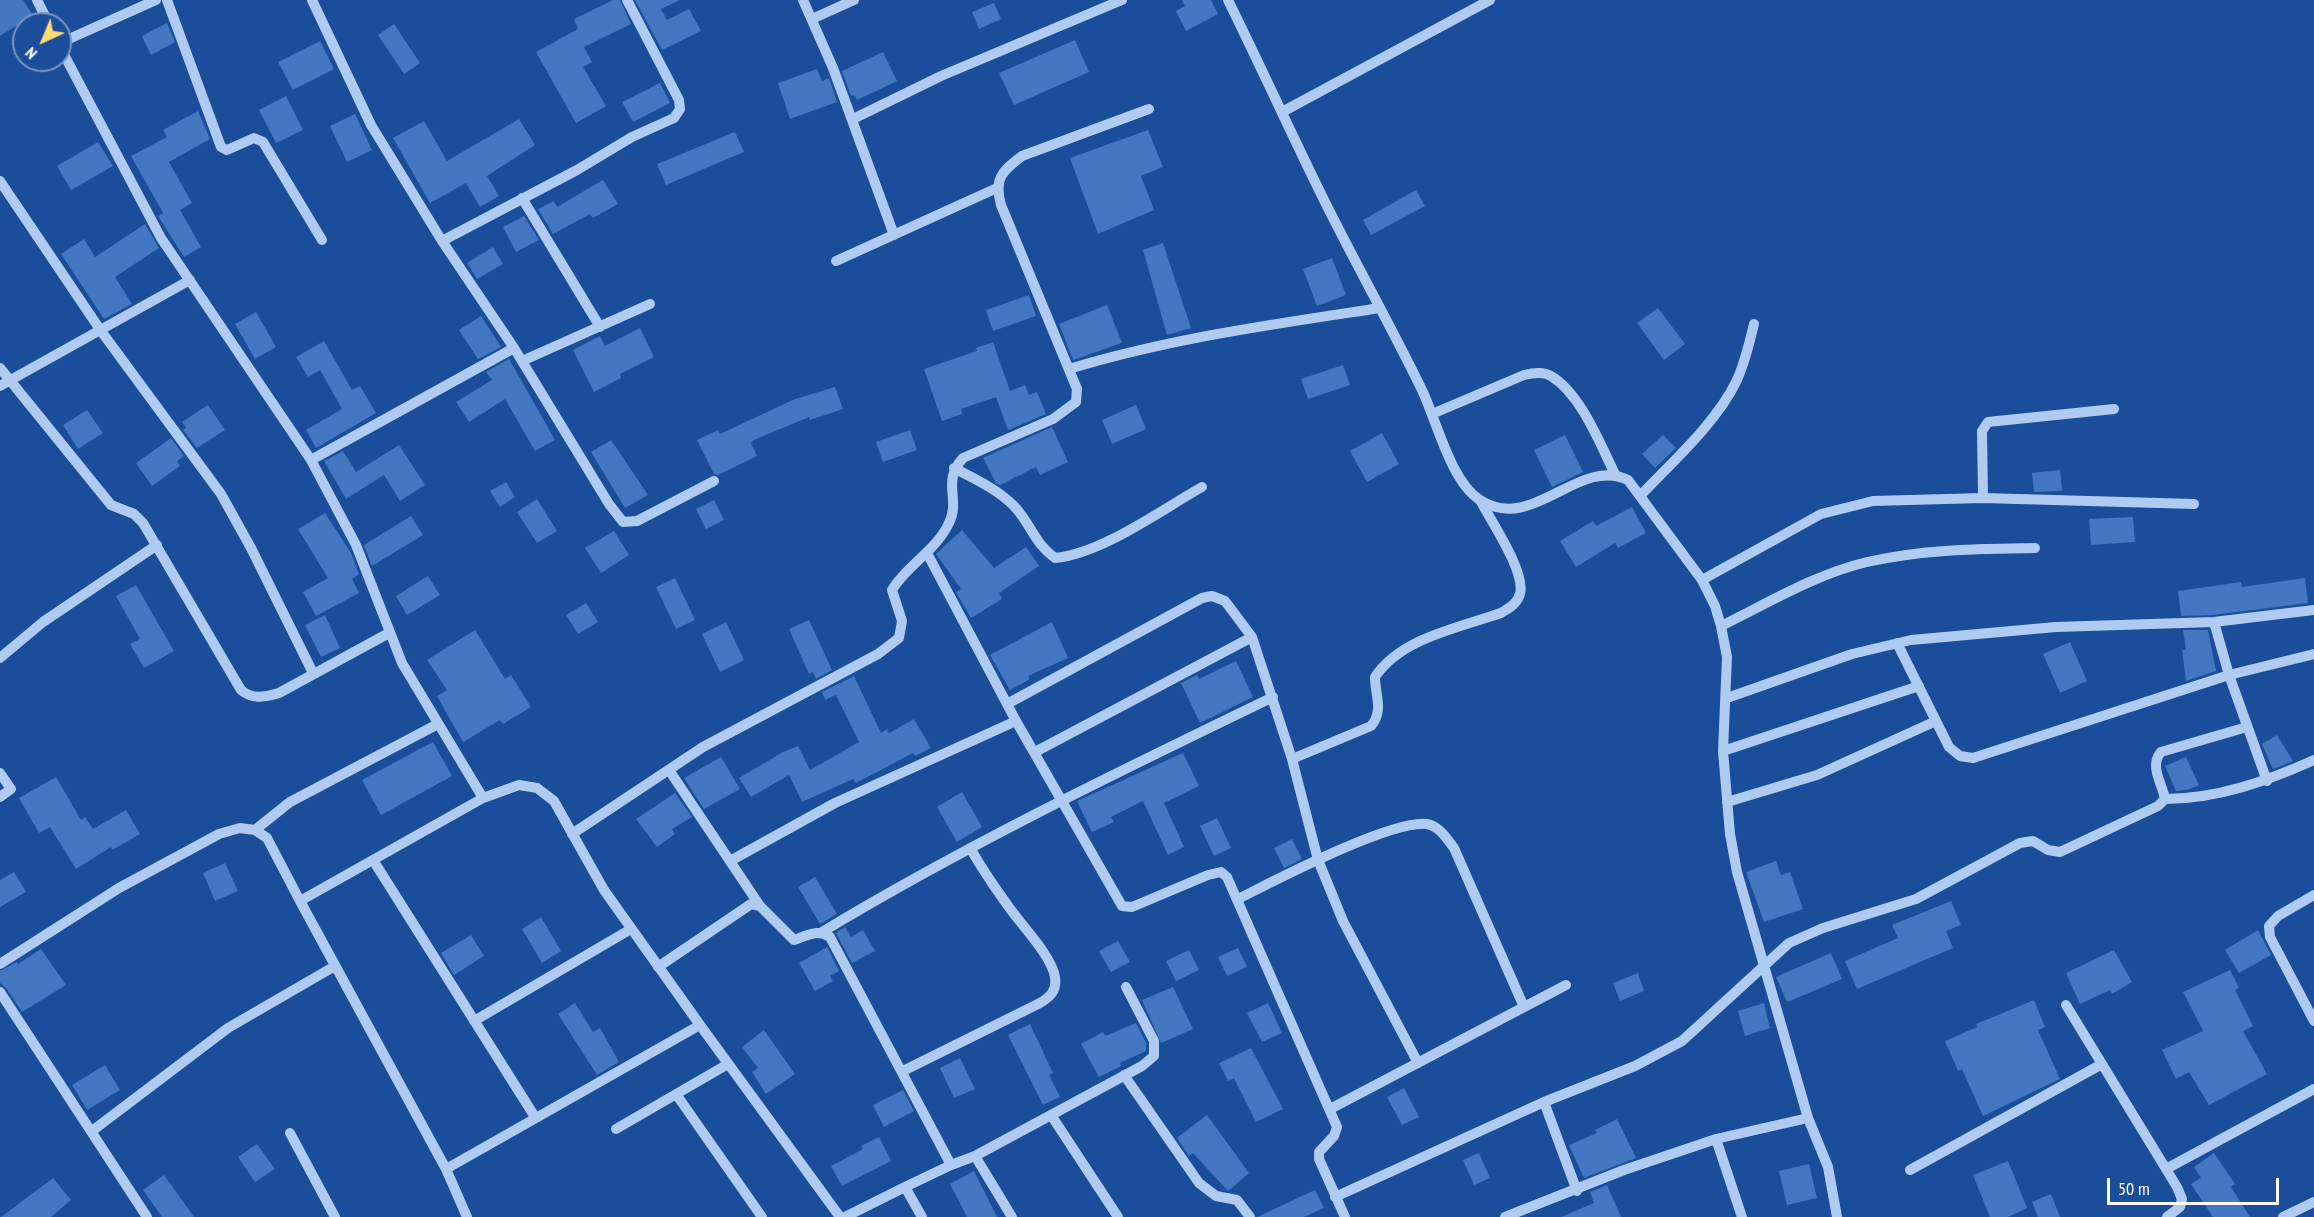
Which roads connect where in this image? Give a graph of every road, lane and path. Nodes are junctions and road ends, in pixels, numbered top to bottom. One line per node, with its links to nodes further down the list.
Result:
1 (156, 0): 11 (street)
2 (167, 0): 20 (street)
3 (312, 0): 21 (street)
4 (627, 0): 18 (street)
5 (803, 0): 10 (street)
6 (854, 0): 10 (street)
7 (1122, 0): 15 (street)
8 (1228, 0): 14 (street)
9 (1490, 0): 14 (street)
10 (812, 19): 15 (street)
11 (72, 39)
12 (72, 68): 23 (street)
13 (1149, 109): 17 (street)
14 (1282, 112): 25 (street)
15 (852, 119): 19 (street)
16 (0, 181): 28 (street)
17 (997, 188): 19 (street); 32 (street)
18 (522, 198): 21 (street); 27 (street)
19 (894, 235): 22 (street)
20 (322, 240)
21 (442, 241): 29 (street)
22 (836, 261)
23 (190, 280): 28 (street); 36 (street)
24 (650, 304): 27 (street)
25 (1380, 308): 32 (street); 35 (street)
26 (1754, 324): 41 (street)
27 (600, 327): 30 (street)
28 (101, 331): 33 (street); 57 (street)
29 (514, 348): 30 (street); 36 (street)
30 (522, 362): 39 (street)
31 (0, 368): 33 (street)
32 (1069, 369): 37 (street)
33 (5, 383): 45 (street)
34 (2114, 409): 42 (street)
35 (1432, 414): 38 (street); 43 (street)
36 (311, 460): 52 (street)
37 (954, 468): 40 (street); 47 (street)
38 (1615, 474): 41 (street); 43 (street)
39 (714, 481)
40 (1202, 488)
41 (1641, 495): 48 (street)
42 (1983, 498): 44 (street); 48 (street)
43 (1480, 500): 69 (street)
44 (2194, 504)
45 (157, 545): 56 (street); 57 (street)
46 (2036, 548): 51 (street)
47 (927, 553): 62 (street); 71 (street)
48 (1702, 580): 51 (street)
49 (2314, 609): 50 (street)
50 (2214, 622): 54 (street); 58 (street)
51 (1721, 626): 61 (street)
52 (389, 633): 57 (street); 65 (street)
53 (1252, 637): 60 (street); 62 (street); 68 (street)
54 (1897, 643): 59 (street); 61 (street)
55 (2314, 654): 58 (street)
56 (0, 658)
57 (314, 673)
58 (2229, 675): 64 (street); 66 (street)
59 (1919, 686): 64 (street); 67 (street)
60 (1273, 698): 69 (street); 76 (street)
61 (1726, 698): 67 (street)
62 (1007, 704): 63 (street)
63 (1016, 721): 68 (street); 84 (street)
64 (1936, 721): 78 (street)
65 (438, 724): 75 (street); 79 (street)
66 (2247, 727): 73 (street); 77 (street)
67 (1723, 751): 78 (street)
68 (1035, 752): 76 (street)
69 (1292, 759): 83 (street)
70 (2314, 760): 73 (street)
71 (669, 770): 80 (street); 84 (street)
72 (0, 773): 74 (street)
73 (2267, 781): 77 (street)
74 (0, 797)
75 (483, 798): 80 (street); 82 (street)
76 (1060, 800): 81 (street); 86 (street)
77 (2165, 800): 93 (street)
78 (1727, 802): 93 (street)
79 (255, 830): 87 (street); 91 (street)
80 (572, 834): 89 (street)
81 (970, 848): 90 (street); 106 (street)
82 (373, 860): 87 (street); 100 (street)
83 (1318, 860): 86 (street); 99 (street); 103 (street)
84 (730, 861): 88 (street)
85 (2314, 895): 101 (street)
86 (1238, 899): 111 (street)
87 (300, 901): 92 (street)
88 (760, 906): 90 (street); 94 (street)
89 (631, 929): 94 (street); 100 (street)
90 (822, 932): 106 (street)
91 (0, 964)
92 (335, 966): 116 (street); 121 (street)
93 (1765, 966): 110 (street); 114 (street)
94 (658, 967): 102 (street)
95 (1566, 985): 99 (street)
96 (1126, 987): 107 (street)
97 (0, 992): 116 (street)
98 (2066, 1005): 105 (street)
99 (1524, 1007): 103 (street)
100 (474, 1021): 113 (street)
101 (2314, 1021)
102 (700, 1025): 104 (street); 113 (street)
103 (1418, 1063): 111 (street)
104 (728, 1064): 109 (street); 132 (street)
105 (2102, 1064): 122 (street); 123 (street)
106 (903, 1071): 120 (street)
107 (1124, 1075): 112 (street); 137 (street)
108 (2314, 1089): 122 (street)
109 (676, 1094): 115 (street); 131 (street)
110 (1544, 1102): 125 (street); 126 (street)
111 (1330, 1109): 126 (street)
112 (1052, 1115): 119 (street); 136 (street)
113 (535, 1117): 121 (street)
114 (1808, 1118): 118 (street); 141 (street)
115 (616, 1129)
116 (92, 1131): 128 (street)
117 (290, 1133): 129 (street)
118 (1716, 1139): 125 (street); 140 (street)
119 (975, 1156): 120 (street); 135 (street)
120 (951, 1165): 124 (street)
121 (446, 1169): 130 (street)
122 (2166, 1169): 142 (street)
123 (1910, 1170)
124 (905, 1187): 133 (street); 134 (street)
125 (1577, 1191): 139 (street)
126 (1335, 1197): 138 (street)
127 (2314, 1202): 143 (street)
128 (147, 1217)
129 (335, 1217)
130 (467, 1217)
131 (762, 1217)
132 (840, 1217)
133 (845, 1217)
134 (922, 1217)
135 (1012, 1217)
136 (1118, 1217)
137 (1250, 1217)
138 (1345, 1217)
139 (1504, 1217)
140 (1742, 1217)
141 (1837, 1217)
142 (2167, 1217)
143 (2283, 1217)

